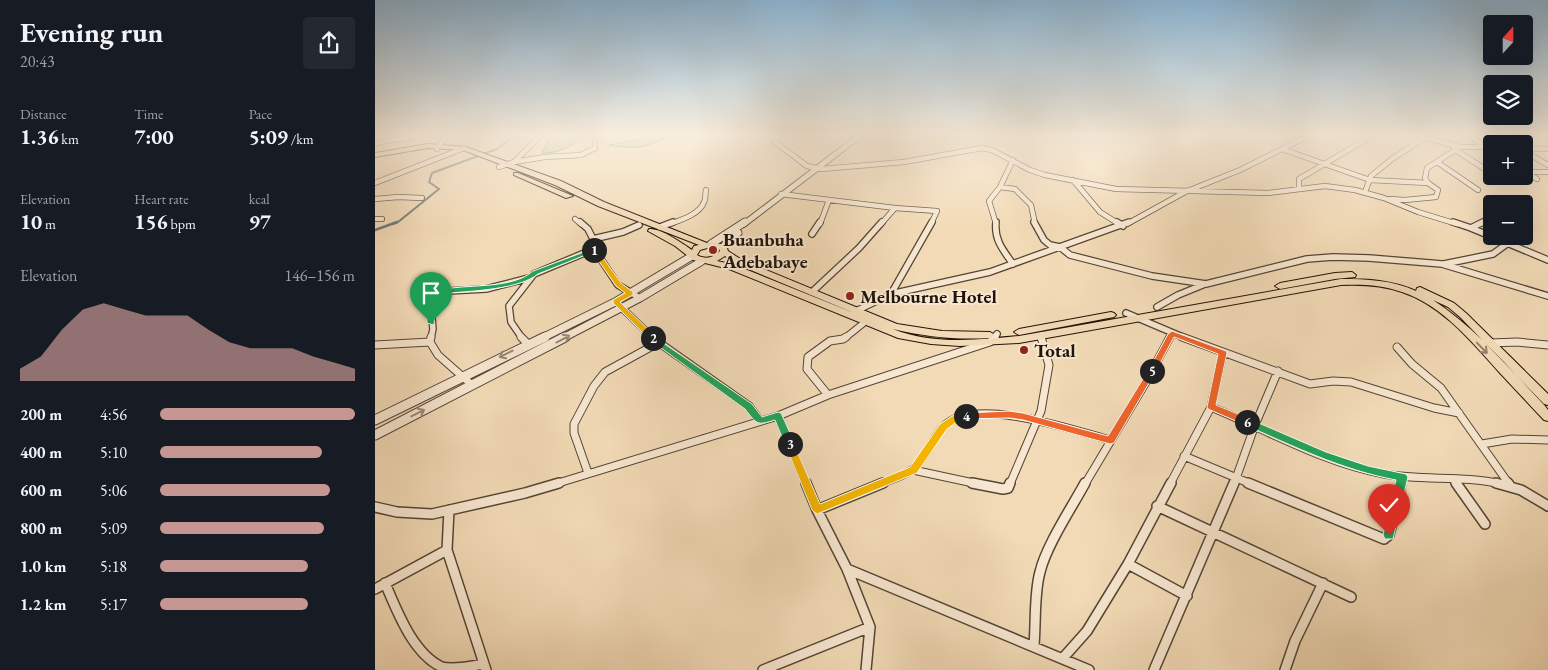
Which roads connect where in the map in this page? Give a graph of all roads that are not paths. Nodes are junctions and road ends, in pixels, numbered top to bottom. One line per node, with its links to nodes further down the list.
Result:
1 (420, 165): 25 (street)
2 (495, 165): 17 (highway)
3 (504, 165): 17 (street)
4 (516, 165): 38 (highway)
5 (806, 165): 18 (street)
6 (823, 165): 18 (street)
7 (823, 165): 18 (street)
8 (864, 165): 18 (street)
9 (1011, 165): 27 (street)
10 (1022, 165): 22 (street)
11 (1249, 165): 31 (street)
12 (1320, 165): 28 (street)
13 (1330, 165): 23 (street)
14 (1385, 165): 23 (street)
15 (1432, 165): 26 (street)
16 (1442, 165): 30 (street)
17 (499, 167): 38 (highway)
18 (818, 169): 33 (street)
19 (1533, 171): 20 (street)
20 (1548, 172)
21 (1533, 177): 24 (street)
22 (1073, 180): 31 (street); 45 (street)
23 (1369, 180): 26 (street); 32 (street)
24 (1537, 180)
25 (375, 183)
26 (1428, 183): 35 (street)
27 (1000, 188): 54 (street); 60 (street)
28 (1299, 189): 31 (street); 32 (street)
29 (706, 190): 46 (street)
30 (1478, 190)
31 (1185, 192): 45 (street)
32 (1365, 192): 35 (street)
33 (784, 195): 37 (street); 51 (street); 56 (street)
34 (422, 198): 36 (street)
35 (1384, 198): 47 (street)
36 (375, 199)
37 (829, 200): 39 (street); 49 (street)
38 (598, 205): 44 (highway); 46 (highway)
39 (895, 208): 67 (street); 69 (street)
40 (375, 218): 41 (street)
41 (382, 219)
42 (575, 219): 50 (street)
43 (1483, 223): 47 (street)
44 (639, 226): 50 (street); 57 (highway)
45 (1123, 226): 54 (street)
46 (660, 228): 51 (highway)
47 (1471, 228): 48 (street)
48 (1483, 233)
49 (812, 234)
50 (593, 239): 55 (street)
51 (709, 244): 56 (highway); 57 (highway)
52 (1505, 245): 61 (street)
53 (1513, 245): 59 (street)
54 (1060, 247): 60 (street); 65 (street)
55 (594, 249): 62 (street); 68 (street)
56 (724, 250): 58 (highway); 67 (highway)
57 (692, 255): 58 (highway); 68 (street)
58 (704, 260): 71 (street); 74 (highway)
59 (1548, 260)
60 (1013, 264): 69 (street)
61 (1442, 264): 65 (street); 70 (street)
62 (529, 278): 66 (street); 86 (street)
63 (1372, 280): 73 (highway); 76 (highway); 78 (highway); 79 (highway)
64 (439, 284): 66 (street)
65 (1206, 284): 73 (street)
66 (448, 291): 83 (street)
67 (812, 292): 74 (highway)
68 (630, 293): 71 (street); 72 (street)
69 (891, 294): 74 (street)
70 (1548, 296)
71 (640, 298): 72 (street)
72 (619, 305): 84 (street); 86 (street); 93 (street, one-way to 72)
73 (1157, 307): 75 (highway)
74 (852, 313): 77 (highway); 82 (highway)
75 (1126, 313): 76 (street); 82 (highway)
76 (1138, 317): 80 (street); 81 (highway)
77 (865, 322): 82 (highway); 94 (street)
78 (1463, 326): 79 (highway); 99 (highway, one-way to 99)
79 (1475, 326): 85 (highway)
80 (1172, 334): 90 (street); 105 (street)
81 (1041, 335): 82 (highway); 101 (street)
82 (993, 338): 94 (street)
83 (430, 342): 87 (street); 92 (street)
84 (658, 343): 102 (street); 110 (street)
85 (1491, 343): 88 (street); 95 (highway)
86 (528, 344): 92 (street, one-way to 92)
87 (375, 345)
88 (1548, 345)
89 (1397, 347): 97 (street)
90 (1223, 353): 91 (street); 96 (street)
91 (1277, 371): 97 (street); 103 (street)
92 (463, 377): 93 (street); 100 (street)
93 (472, 385): 104 (street, one-way to 93)
94 (828, 395): 98 (street)
95 (1548, 401)
96 (1211, 407): 103 (street); 108 (street)
97 (1459, 413): 107 (street)
98 (778, 416): 102 (street); 119 (street)
99 (1548, 416)
100 (375, 420)
101 (1036, 420): 105 (street); 109 (street); 109 (street)
102 (760, 421): 110 (street)
103 (1255, 425): 111 (street); 112 (street)
104 (375, 436)
105 (1110, 440): 131 (street)
106 (1548, 440): 107 (street)
107 (1482, 444): 114 (street)
108 (1184, 456): 112 (street); 115 (street)
109 (913, 470): 119 (street)
110 (588, 473): 118 (street)
111 (1402, 477): 112 (street); 113 (street)
112 (1236, 479): 121 (street)
113 (1454, 480): 114 (street); 120 (street)
114 (1510, 486): 116 (street)
115 (1157, 506): 121 (street); 123 (street)
116 (1548, 506)
117 (375, 507): 118 (street)
118 (449, 510): 122 (street)
119 (817, 510): 124 (street)
120 (1485, 524)
121 (1213, 533): 126 (street); 128 (street)
122 (447, 550): 125 (street); 133 (street)
123 (1128, 564): 128 (street); 132 (street)
124 (847, 569): 130 (street); 131 (street)
125 (385, 583): 127 (street); 133 (street)
126 (1323, 583): 129 (street); 138 (street)
127 (375, 589)
128 (1187, 596): 137 (street)
129 (1351, 597)
130 (870, 627): 134 (street); 135 (street)
131 (1034, 645): 132 (street)
132 (1063, 658): 136 (street)
133 (485, 667)
134 (763, 670)
135 (866, 670)
136 (1089, 670)
137 (1154, 670)
138 (1285, 670)

